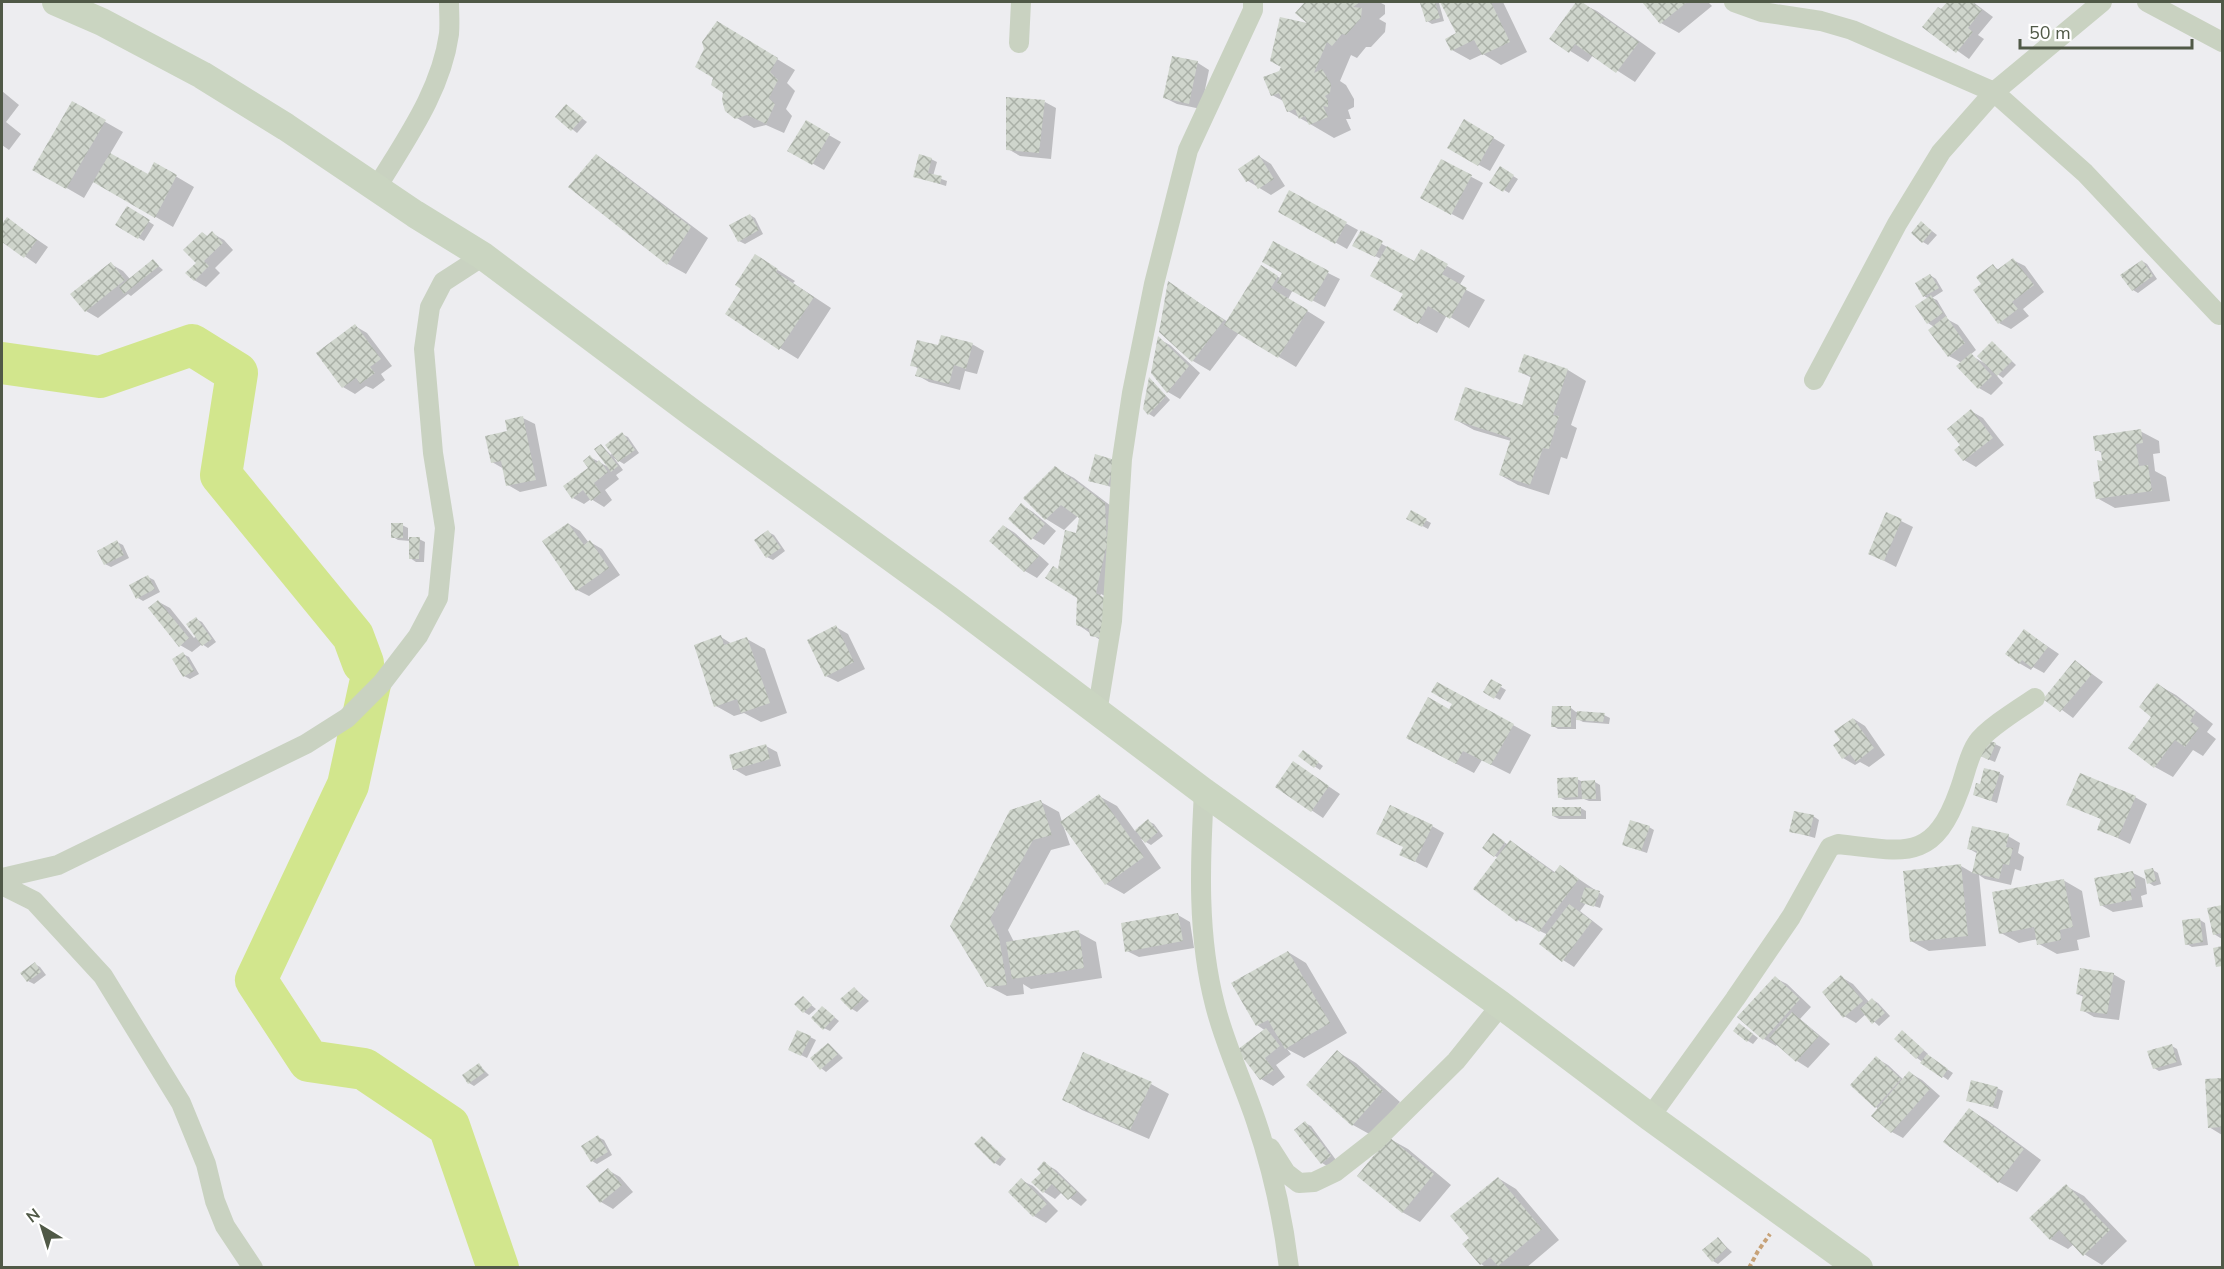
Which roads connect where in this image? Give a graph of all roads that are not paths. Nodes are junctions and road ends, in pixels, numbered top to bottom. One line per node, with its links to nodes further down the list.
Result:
1 (56, 2): 11 (main road)
2 (449, 2): 11 (street)
3 (1021, 2): 9 (street)
4 (1734, 2): 10 (street)
5 (2102, 2): 10 (street)
6 (2147, 2): 8 (street)
7 (1256, 4): 16 (street)
8 (2223, 42)
9 (1019, 43)
10 (1994, 92): 13 (street); 14 (street)
11 (377, 187): 12 (main road)
12 (483, 256): 16 (main road); 18 (street)
13 (2219, 315)
14 (1814, 380)
15 (2035, 698): 21 (street)
16 (1098, 713): 17 (main road)
17 (1204, 792): 20 (main road); 22 (street)
18 (2, 878)
19 (2, 885): 23 (street)
20 (1501, 1005): 21 (main road); 22 (street)
21 (1650, 1118): 25 (main road)
22 (1256, 1122): 24 (street)
23 (253, 1268)
24 (1289, 1268)
25 (1860, 1268)

